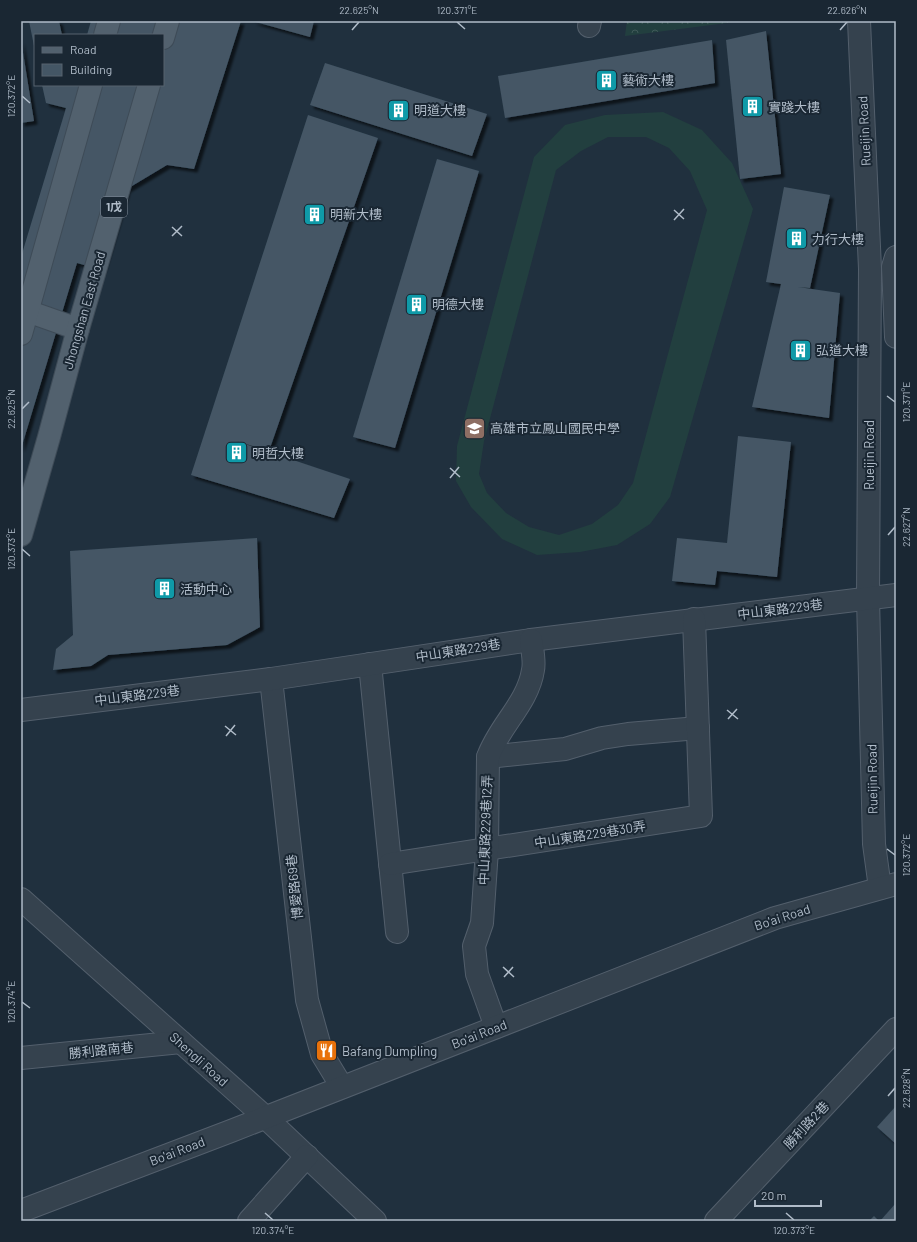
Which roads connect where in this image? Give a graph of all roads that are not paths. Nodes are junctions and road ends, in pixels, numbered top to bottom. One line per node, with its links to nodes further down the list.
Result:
1 (109, 21): 4 (main road)
2 (168, 21): 5 (main road)
3 (859, 21): 9 (street, Rueijin Road)
4 (105, 34)
5 (164, 35)
6 (91, 86): 10 (main road)
7 (149, 86): 11 (main road, Jhongshan East Road / 1戊)
8 (895, 264): 9 (street); 13 (street)
9 (870, 269): 16 (street, Rueijin Road)
10 (24, 310): 11 (main road); 12 (main road)
11 (78, 329): 14 (main road, Jhongshan East Road / 1戊)
12 (21, 334)
13 (896, 337)
14 (21, 535)
15 (896, 595): 16 (street, 中山東路229巷)
16 (868, 598): 17 (street, 中山東路229巷); 26 (street, Rueijin Road)
17 (694, 619): 18 (street, 中山東路229巷); 22 (street, 中山東路229巷30弄)
18 (532, 640): 19 (street, 中山東路229巷); 23 (street, 中山東路229巷12弄)
19 (370, 664): 20 (street, 中山東路229巷); 25 (street)
20 (272, 679): 21 (street, 中山東路229巷); 33 (street, 博愛路69巷)
21 (21, 710)
22 (698, 728): 23 (street); 24 (street, 中山東路229巷30弄)
23 (488, 757): 24 (street, 中山東路229巷12弄)
24 (486, 850): 25 (street, 中山東路229巷30弄); 29 (street, 中山東路229巷12弄)
25 (390, 864): 28 (street)
26 (888, 886): 29 (street, Bo'ai Road)
27 (21, 899): 31 (street, Shengli Road)
28 (397, 932)
29 (496, 1027): 33 (street, Bo'ai Road)
30 (896, 1029): 39 (street, 勝利路2巷)
31 (181, 1042): 32 (street, 勝利路南巷); 34 (street, Shengli Road)
32 (21, 1058)
33 (342, 1087): 34 (street, Bo'ai Road)
34 (265, 1117): 35 (street, Shengli Road); 36 (street, Bo'ai Road)
35 (307, 1156): 37 (street); 38 (street, Shengli Road)
36 (21, 1211)
37 (249, 1221)
38 (375, 1221)
39 (716, 1221)

